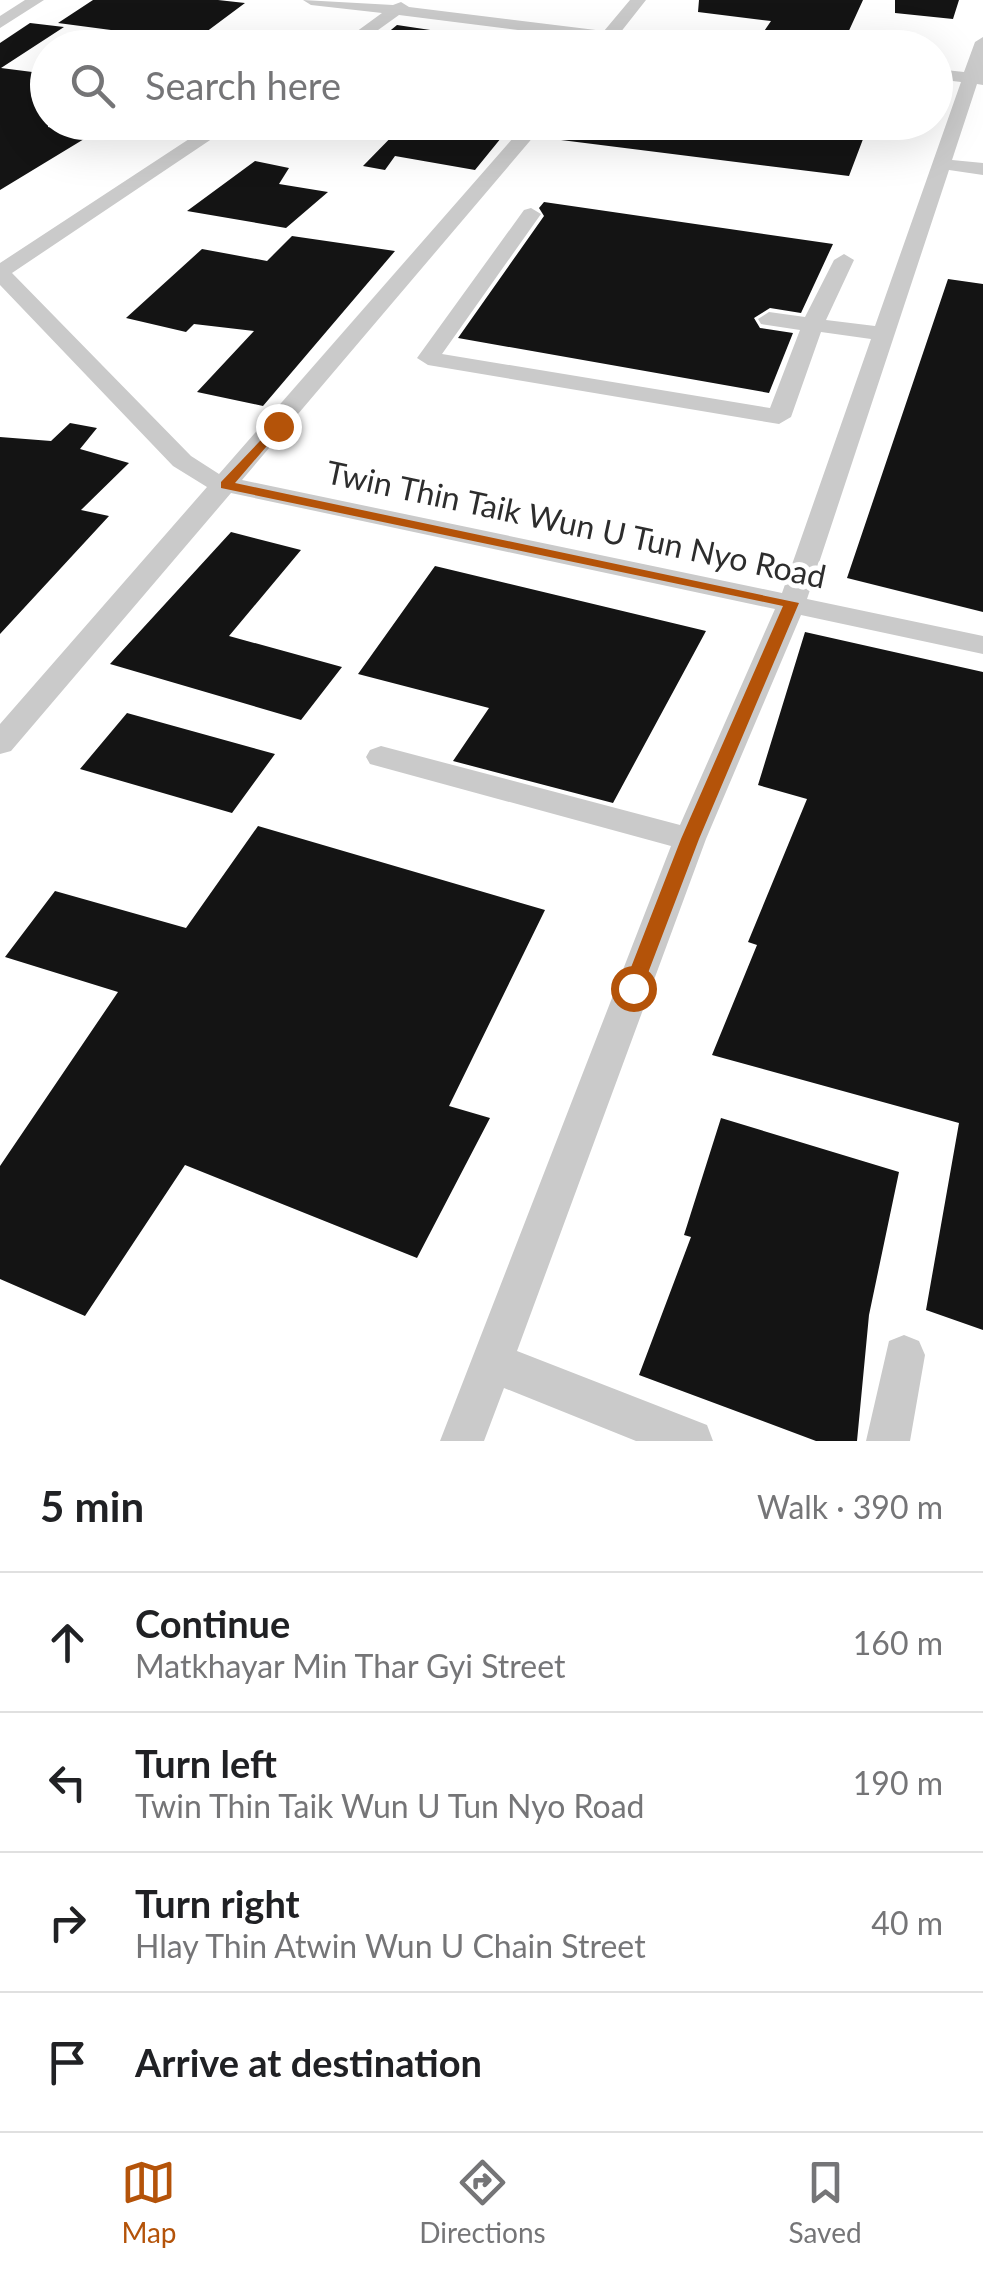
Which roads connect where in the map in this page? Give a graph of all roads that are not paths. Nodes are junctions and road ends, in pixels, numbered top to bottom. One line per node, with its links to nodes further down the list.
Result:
1 (36, 0): 5 (street)
2 (311, 0): 4 (street)
3 (638, 0): 8 (street)
4 (404, 5): 6 (street); 7 (street)
5 (0, 23)
6 (368, 30)
7 (538, 30)
8 (613, 30)
9 (983, 42): 10 (street)
10 (977, 79): 11 (street)
11 (953, 137)
12 (201, 140): 19 (street)
13 (522, 140): 23 (street)
14 (952, 140): 15 (street)
15 (942, 164): 16 (street); 22 (street)
16 (983, 169)
17 (531, 214): 21 (street)
18 (844, 260): 21 (street)
19 (0, 272): 23 (street, Twin Thin Taik Wun U Tun Nyo Road)
20 (770, 318): 21 (street)
21 (812, 324): 22 (street)
22 (884, 334): 24 (street)
23 (226, 485): 24 (street, Twin Thin Taik Wun U Tun Nyo Road); 26 (street)
24 (792, 603): 25 (street, Twin Thin Taik Wun U Tun Nyo Road); 28 (street)
25 (983, 645)
26 (0, 744)
27 (381, 757): 28 (street)
28 (690, 839): 30 (street)
29 (904, 1355): 33 (street)
30 (492, 1362): 31 (street); 32 (street)
31 (462, 1441)
32 (691, 1441)
33 (888, 1441)

